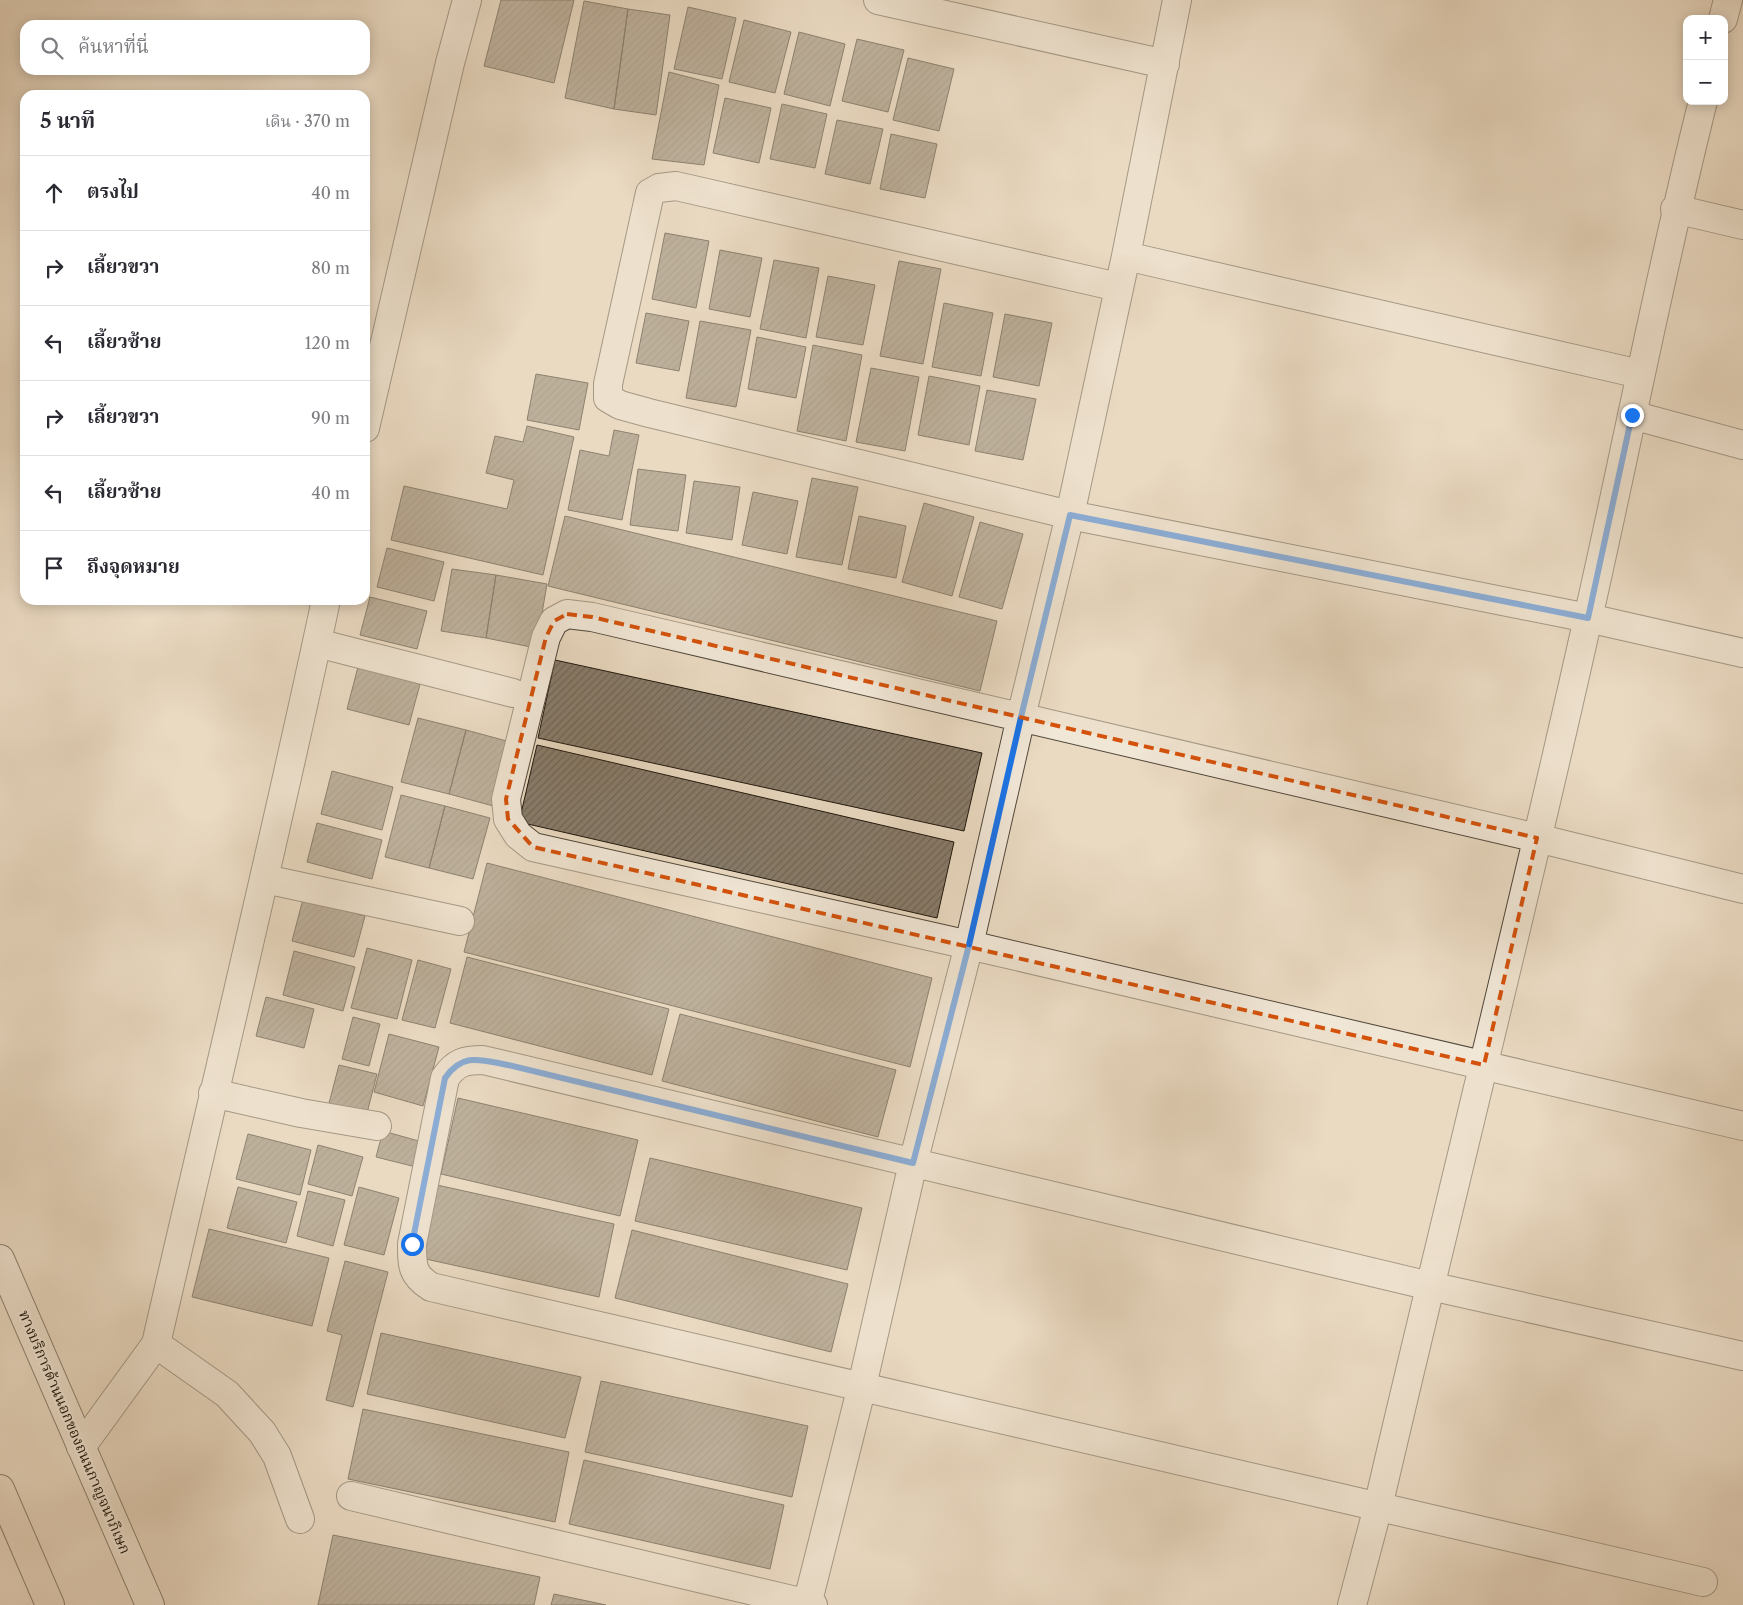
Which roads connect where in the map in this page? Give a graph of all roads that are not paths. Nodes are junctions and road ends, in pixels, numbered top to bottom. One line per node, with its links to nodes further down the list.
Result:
1 (467, 0): 13 (street)
2 (878, 0): 6 (street)
3 (1178, 0): 6 (street)
4 (1728, 0): 5 (street)
5 (1724, 15)
6 (1164, 64): 10 (street)
7 (1702, 105): 8 (street)
8 (1675, 210): 9 (street); 12 (street)
9 (1743, 226)
10 (1126, 256): 11 (street); 12 (street)
11 (1118, 288): 16 (street); 16 (street)
12 (1640, 374): 14 (street)
13 (370, 407)
14 (1632, 415): 15 (street); 18 (street)
15 (1743, 445)
16 (1070, 515): 18 (street); 22 (street)
17 (325, 605): 19 (street)
18 (1588, 618): 20 (street); 23 (street)
19 (317, 643): 21 (street); 24 (street)
20 (1743, 653)
21 (513, 693)
22 (1021, 717): 23 (street); 27 (street); 27 (street)
23 (1537, 838): 25 (street); 28 (street)
24 (265, 879): 26 (street); 29 (street)
25 (1743, 888)
26 (460, 921)
27 (969, 945): 28 (street); 32 (street)
28 (1484, 1065): 31 (street); 34 (street)
29 (213, 1093): 30 (street); 35 (street)
30 (377, 1126)
31 (1743, 1126)
32 (913, 1163): 34 (street); 37 (street); 37 (street)
33 (0, 1259): 38 (street, ทางบริการด้านนอกของถนนกาญจนาภิเษก)
34 (1430, 1286): 36 (street); 41 (street)
35 (156, 1344): 38 (street); 42 (street)
36 (1743, 1356)
37 (862, 1386): 41 (street); 46 (street)
38 (81, 1447): 45 (street, ทางบริการด้านนอกของถนนกาญจนาภิเษก)
39 (0, 1489): 44 (highway)
40 (352, 1496): 46 (street)
41 (1378, 1507): 43 (street); 47 (street)
42 (300, 1519)
43 (1703, 1582)
44 (50, 1605)
45 (150, 1605)
46 (809, 1605)
47 (1352, 1605)

